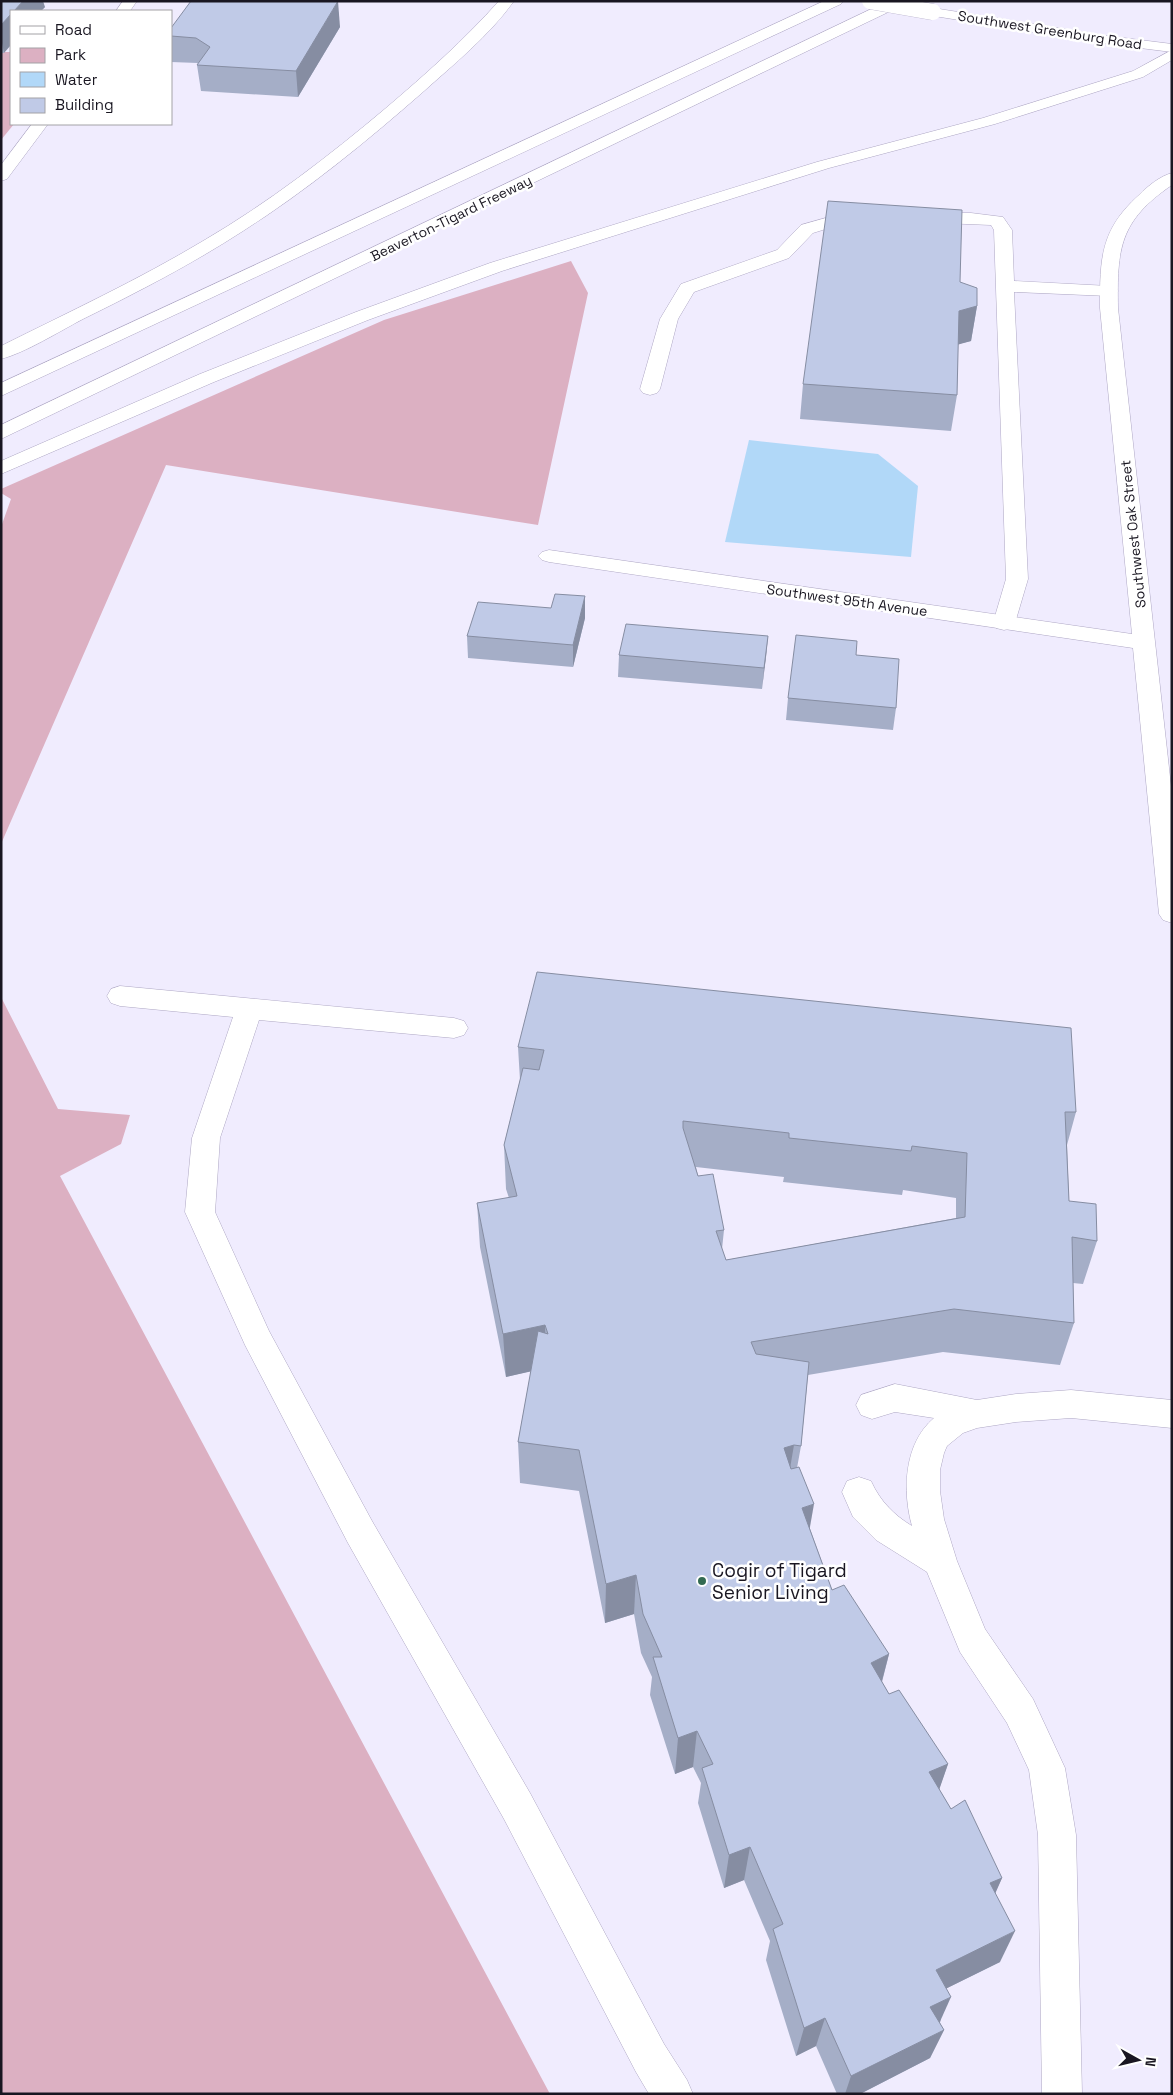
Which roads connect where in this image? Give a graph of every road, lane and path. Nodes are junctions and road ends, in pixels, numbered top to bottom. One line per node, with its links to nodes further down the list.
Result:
1 (507, 1): 14 (main road)
2 (836, 1): 16 (main road, Beaverton-Tigard Freeway)
3 (870, 1): 5 (main road, Southwest Greenburg Road, bridge)
4 (900, 1): 17 (main road, Beaverton-Tigard Freeway)
5 (1172, 48)
6 (1172, 54): 18 (main road)
7 (39, 125): 8 (main road)
8 (1, 176)
9 (1172, 178): 13 (main road, Southwest Oak Street)
10 (876, 217): 15 (main road)
11 (904, 218): 12 (main road)
12 (1005, 286): 13 (main road); 20 (main road)
13 (1109, 291): 21 (main road, Southwest Oak Street)
14 (1, 353)
15 (650, 389)
16 (1, 390)
17 (1, 434)
18 (1, 468)
19 (549, 556): 20 (main road, Southwest 95th Avenue)
20 (1004, 623): 21 (main road, Southwest 95th Avenue)
21 (1145, 643): 22 (main road, Southwest Oak Street)
22 (1172, 914)
23 (120, 996): 24 (main road)
24 (249, 1009): 25 (main road); 31 (main road)
25 (454, 1028)
26 (872, 1405): 27 (main road)
27 (977, 1414): 28 (main road); 30 (main road)
28 (1172, 1414)
29 (858, 1492): 30 (main road)
30 (940, 1561): 32 (main road)
31 (673, 2094)
32 (1062, 2094)

